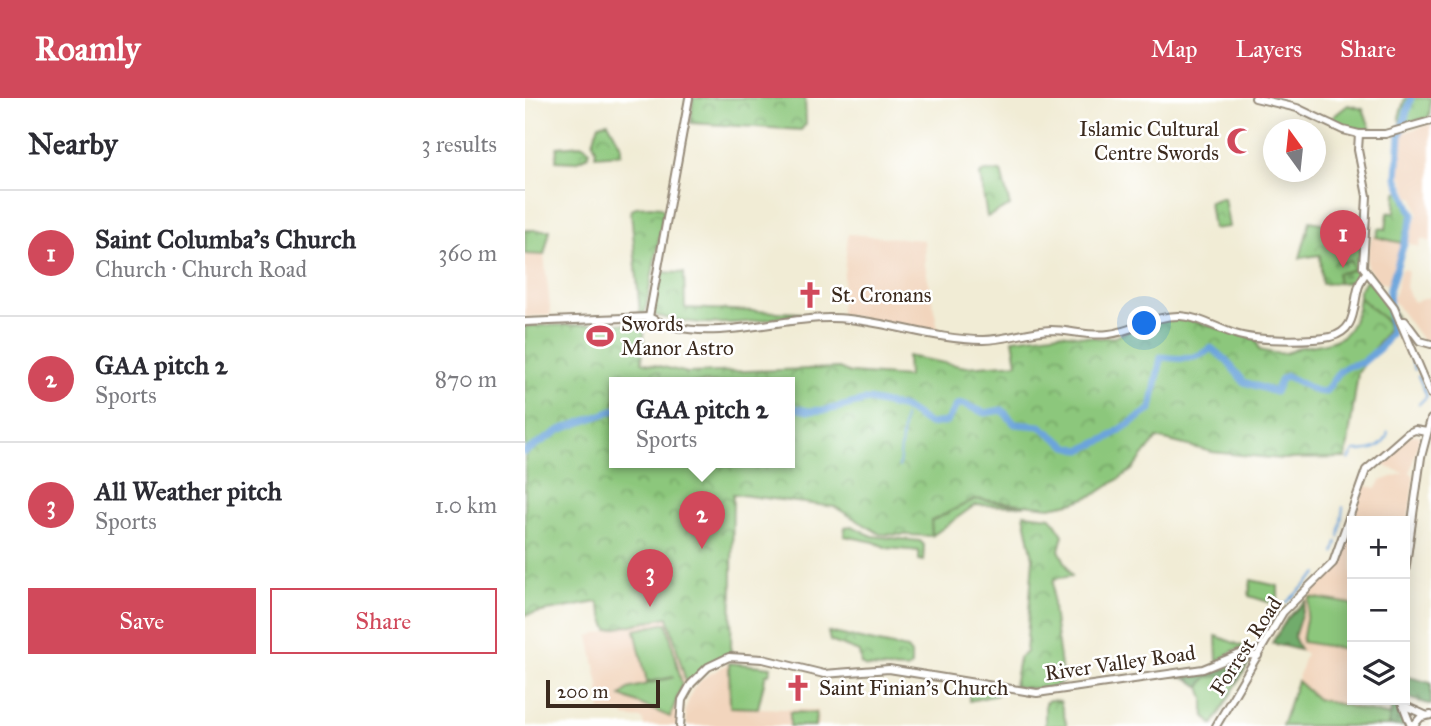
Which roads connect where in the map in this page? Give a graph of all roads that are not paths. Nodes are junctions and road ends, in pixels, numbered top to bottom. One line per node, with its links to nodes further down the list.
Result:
1 (689, 98): 8 (street)
2 (1255, 98): 4 (street)
3 (1290, 98): 4 (street)
4 (1291, 106): 6 (street)
5 (1431, 121): 6 (street)
6 (1359, 134): 7 (street)
7 (1366, 273): 8 (street); 9 (street)
8 (649, 317): 10 (street)
9 (1400, 321): 11 (street); 12 (street)
10 (525, 322)
11 (1431, 344)
12 (1431, 394)
13 (1431, 419): 14 (street)
14 (1427, 432): 15 (street); 16 (street, Forrest Road)
15 (1410, 538)
16 (1258, 656): 20 (street, River Valley Road); 21 (street, Forrest Road)
17 (1403, 705): 22 (street)
18 (1408, 705): 19 (street)
19 (1429, 715): 22 (street)
20 (680, 726)
21 (1216, 726)
22 (1412, 726)

